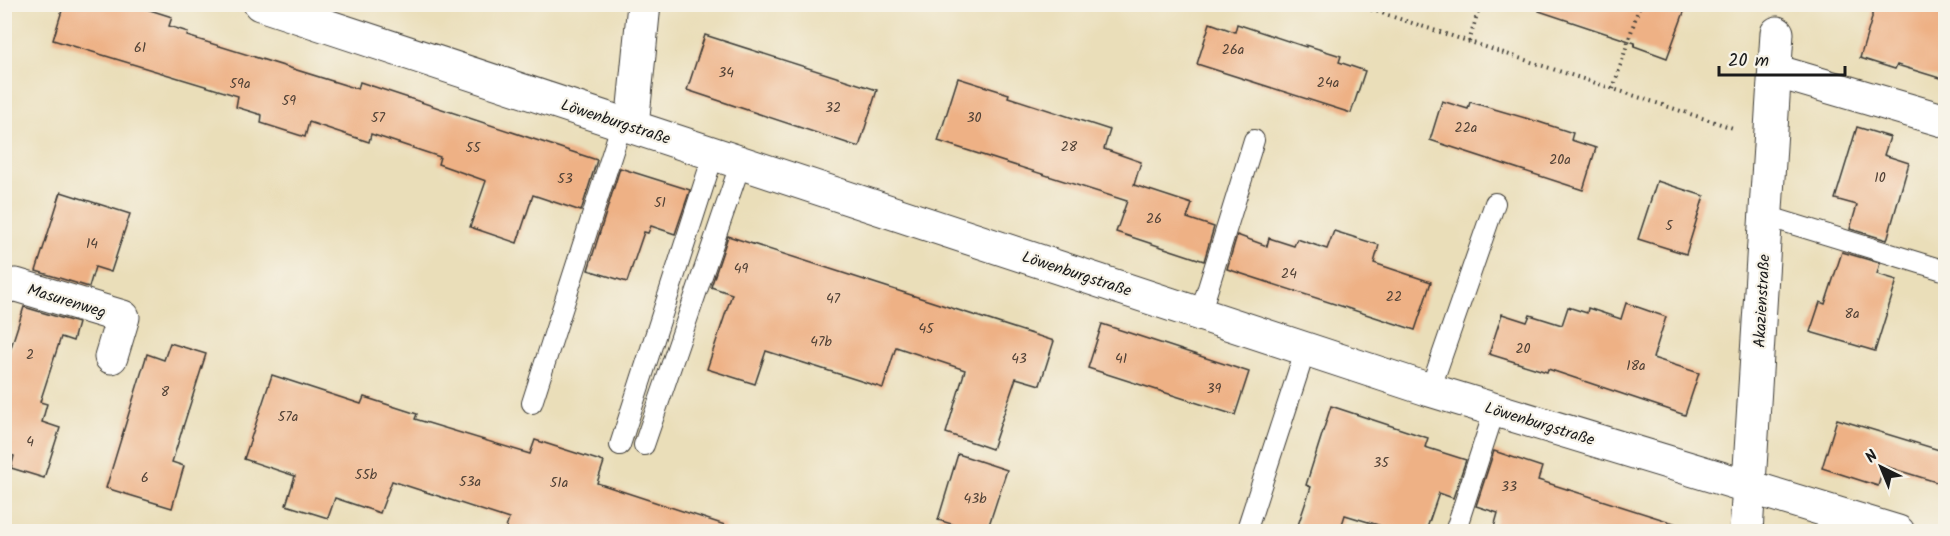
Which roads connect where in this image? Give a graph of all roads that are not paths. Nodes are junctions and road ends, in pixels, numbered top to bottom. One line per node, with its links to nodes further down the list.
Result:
1 (644, 4): 6 (street)
2 (275, 7): 6 (street, Löwenburgstraße)
3 (1777, 33): 4 (street, Akazienstraße)
4 (1775, 71): 5 (street); 10 (street, Akazienstraße)
5 (1946, 121)
6 (627, 124): 8 (street, Löwenburgstraße); 17 (lane)
7 (1254, 140): 13 (lane)
8 (727, 158): 13 (street, Löwenburgstraße); 19 (lane); 20 (lane)
9 (1495, 203): 16 (lane)
10 (1766, 216): 11 (lane); 21 (street, Akazienstraße)
11 (1946, 270)
12 (4, 286): 15 (street, Masurenweg)
13 (1200, 314): 14 (street, Löwenburgstraße)
14 (1306, 348): 16 (street, Löwenburgstraße); 22 (lane)
15 (111, 357)
16 (1430, 390): 18 (street, Löwenburgstraße)
17 (532, 403)
18 (1496, 410): 21 (street, Löwenburgstraße); 23 (lane)
19 (620, 445)
20 (644, 445)
21 (1750, 487): 24 (street, Akazienstraße); 25 (street, Löwenburgstraße)
22 (1246, 531)
23 (1455, 531)
24 (1746, 531)
25 (1898, 531)

